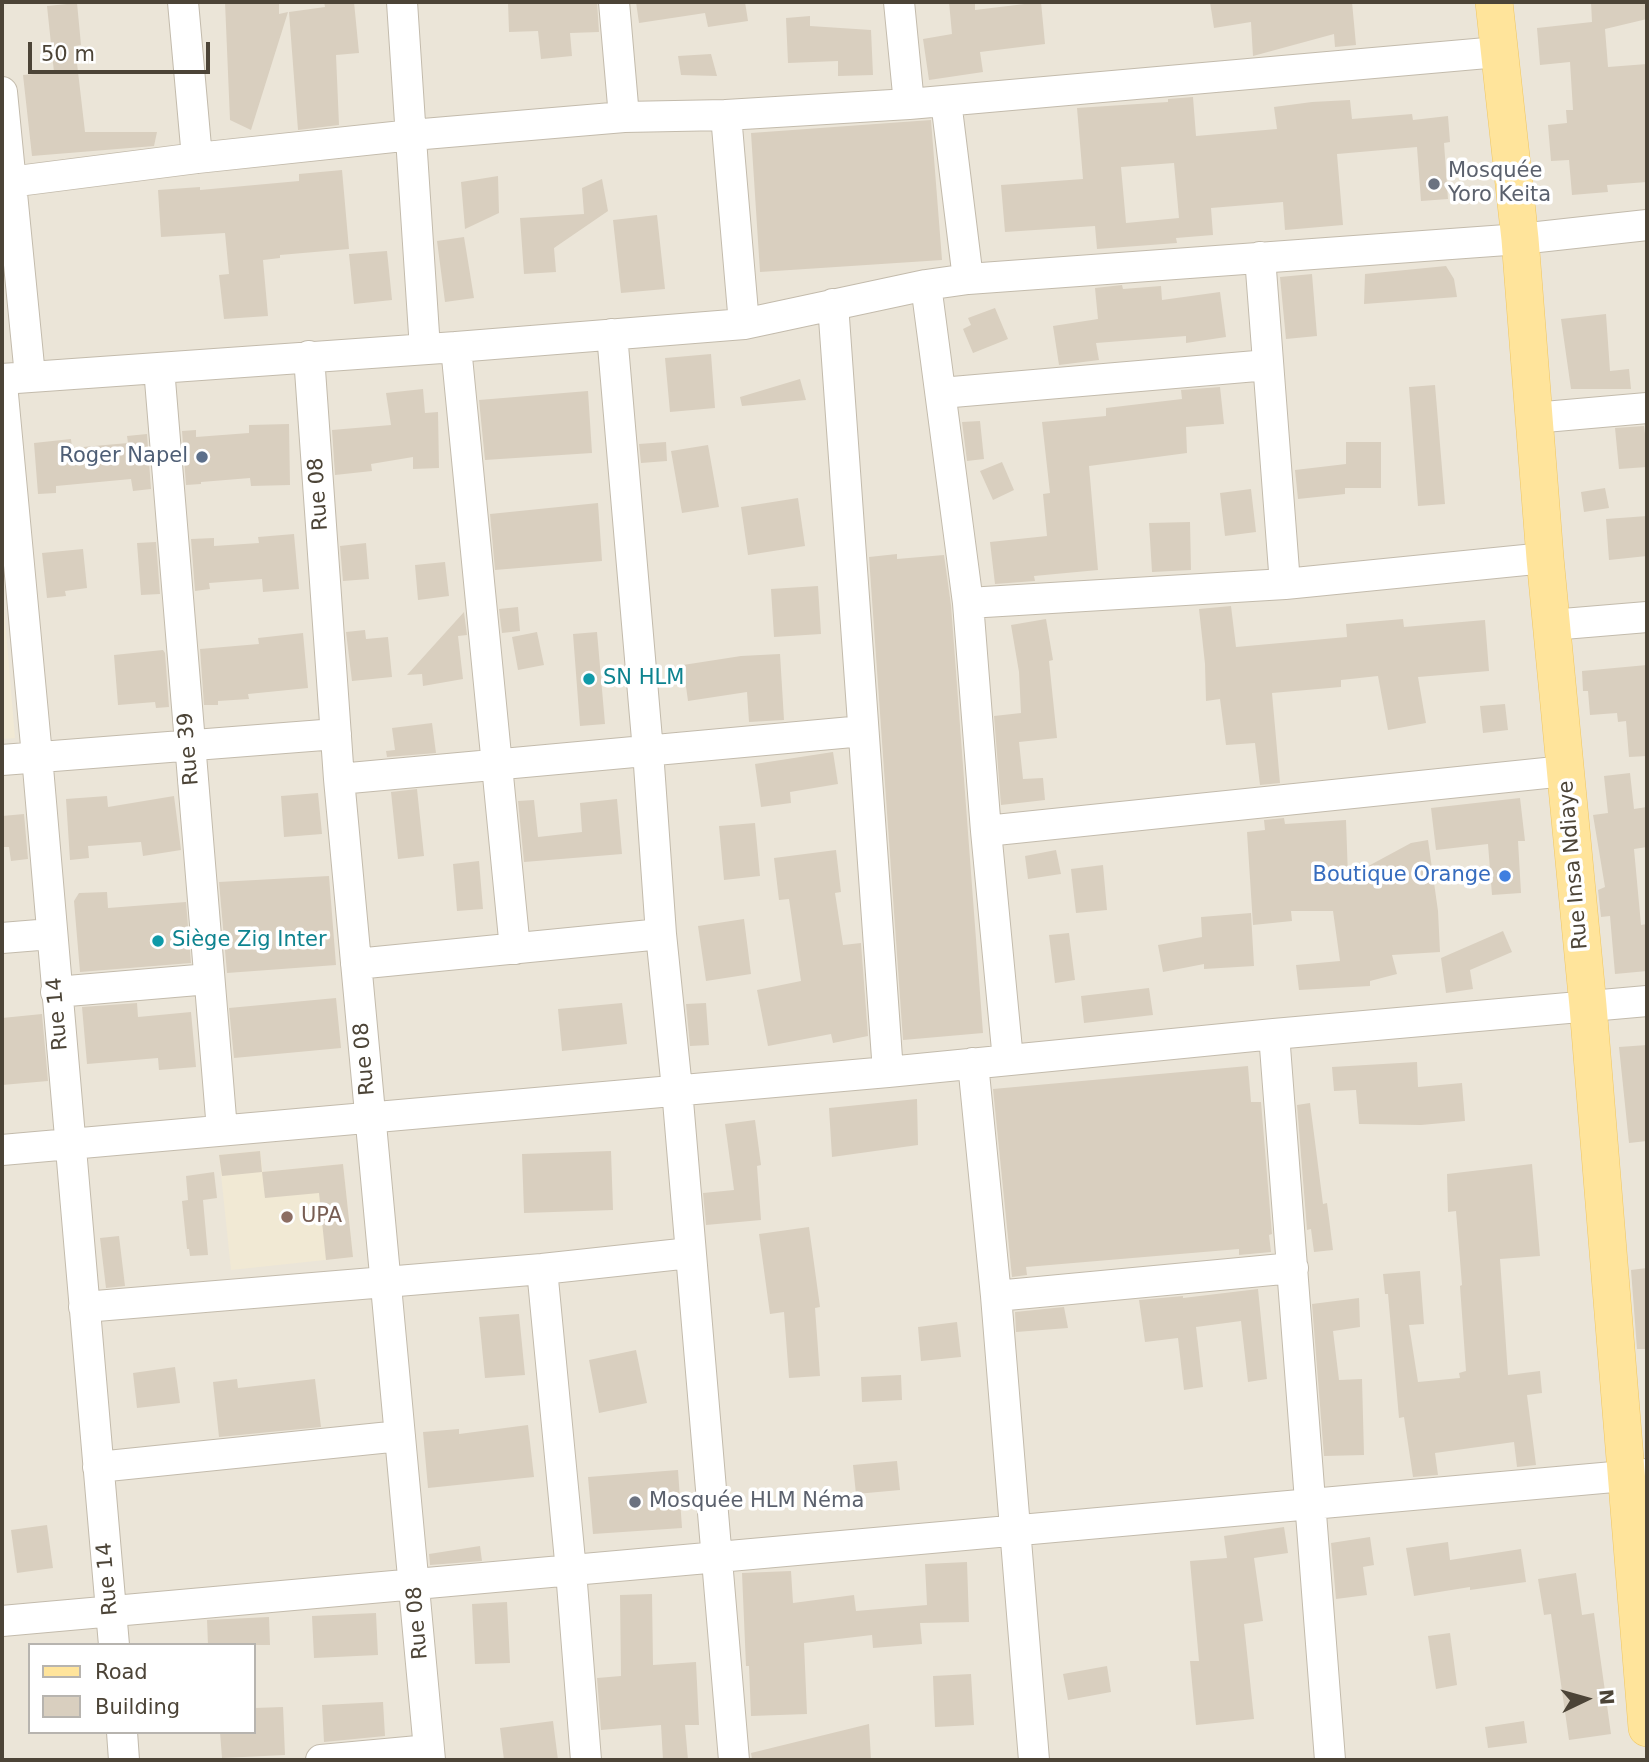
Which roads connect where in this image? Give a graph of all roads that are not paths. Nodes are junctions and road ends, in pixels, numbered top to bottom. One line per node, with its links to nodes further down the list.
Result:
1 (183, 2): 13 (street)
2 (402, 2): 12 (street)
3 (614, 2): 11 (street)
4 (899, 2): 9 (street)
5 (1494, 2): 6 (main road, Rue Insa Ndiaye)
6 (1498, 52): 8 (street); 16 (main road, Rue Insa Ndiaye)
7 (2, 92): 14 (street, Rue 14)
8 (946, 101): 9 (street); 18 (street)
9 (909, 104): 10 (street)
10 (726, 115): 11 (street); 21 (street)
11 (624, 117): 12 (street)
12 (412, 135): 13 (street); 24 (street)
13 (197, 158): 14 (street)
14 (7, 183): 28 (street, Rue 14)
15 (1647, 225): 16 (street)
16 (1520, 239): 17 (street); 31 (main road, Rue Insa Ndiaye)
17 (1259, 257): 18 (street); 26 (street)
18 (968, 279): 19 (street)
19 (926, 285): 20 (street); 29 (street)
20 (833, 304): 21 (street); 37 (street)
21 (744, 324): 22 (street)
22 (612, 334): 23 (street); 40 (street)
23 (456, 347): 24 (street); 43 (street)
24 (425, 349): 25 (street)
25 (309, 356): 27 (street); 38 (street, Rue 08)
26 (1268, 365): 29 (street); 33 (street)
27 (159, 368): 28 (street); 39 (street, Rue 39)
28 (11, 380): 41 (street, Rue 14)
29 (941, 393): 34 (street)
30 (1647, 408): 31 (street)
31 (1533, 418): 32 (main road, Rue Insa Ndiaye)
32 (1545, 558): 33 (street); 36 (main road, Rue Insa Ndiaye)
33 (1285, 584): 34 (street)
34 (968, 603): 46 (street)
35 (1647, 617): 36 (street)
36 (1551, 625): 44 (main road, Rue Insa Ndiaye)
37 (863, 731): 40 (street); 59 (street)
38 (336, 734): 39 (street); 45 (street, Rue 08)
39 (189, 744): 41 (street); 52 (street, Rue 39)
40 (648, 751): 43 (street); 48 (street)
41 (37, 756): 42 (street); 47 (street, Rue 14)
42 (2, 760)
43 (497, 764): 45 (street); 50 (street)
44 (1565, 771): 46 (street); 55 (main road, Rue Insa Ndiaye)
45 (339, 779): 51 (street, Rue 08)
46 (986, 831): 57 (street)
47 (51, 934): 49 (street); 53 (street, Rue 14)
48 (662, 934): 50 (street); 60 (street)
49 (2, 938)
50 (515, 949): 51 (street)
51 (356, 964): 61 (street, Rue 08)
52 (209, 979): 53 (street); 62 (street, Rue 39)
53 (56, 992): 63 (street, Rue 14)
54 (1647, 1001): 55 (street)
55 (1588, 1006): 56 (street); 73 (main road, Rue Insa Ndiaye)
56 (1275, 1034): 57 (street); 66 (street)
57 (1008, 1059): 58 (street)
58 (973, 1063): 59 (street); 69 (street)
59 (888, 1072): 60 (street)
60 (677, 1089): 61 (street); 65 (street)
61 (371, 1116): 62 (street); 68 (street, Rue 08)
62 (222, 1130): 63 (street)
63 (69, 1144): 64 (street); 70 (street, Rue 14)
64 (2, 1150)
65 (690, 1253): 67 (street); 76 (street)
66 (1293, 1268): 69 (street); 74 (street)
67 (542, 1269): 68 (street); 77 (street)
68 (386, 1280): 70 (street); 71 (street, Rue 08)
69 (996, 1296): 75 (street)
70 (84, 1307): 72 (street, Rue 14)
71 (400, 1436): 72 (street); 78 (street, Rue 08)
72 (98, 1467): 79 (street, Rue 14)
73 (1637, 1475): 74 (street); 82 (main road, Rue Insa Ndiaye)
74 (1310, 1505): 75 (street); 90 (street)
75 (1015, 1531): 76 (street); 89 (street)
76 (718, 1557): 77 (street); 88 (street)
77 (572, 1571): 78 (street); 87 (street)
78 (414, 1586): 79 (street); 84 (street, Rue 08)
79 (111, 1610): 80 (street); 81 (street, Rue 14)
80 (2, 1621)
81 (114, 1643)
82 (1647, 1728)
83 (122, 1734): 85 (street)
84 (430, 1755): 86 (street)
85 (124, 1760)
86 (321, 1760)
87 (586, 1760)
88 (734, 1760)
89 (1034, 1760)
90 (1330, 1760)

